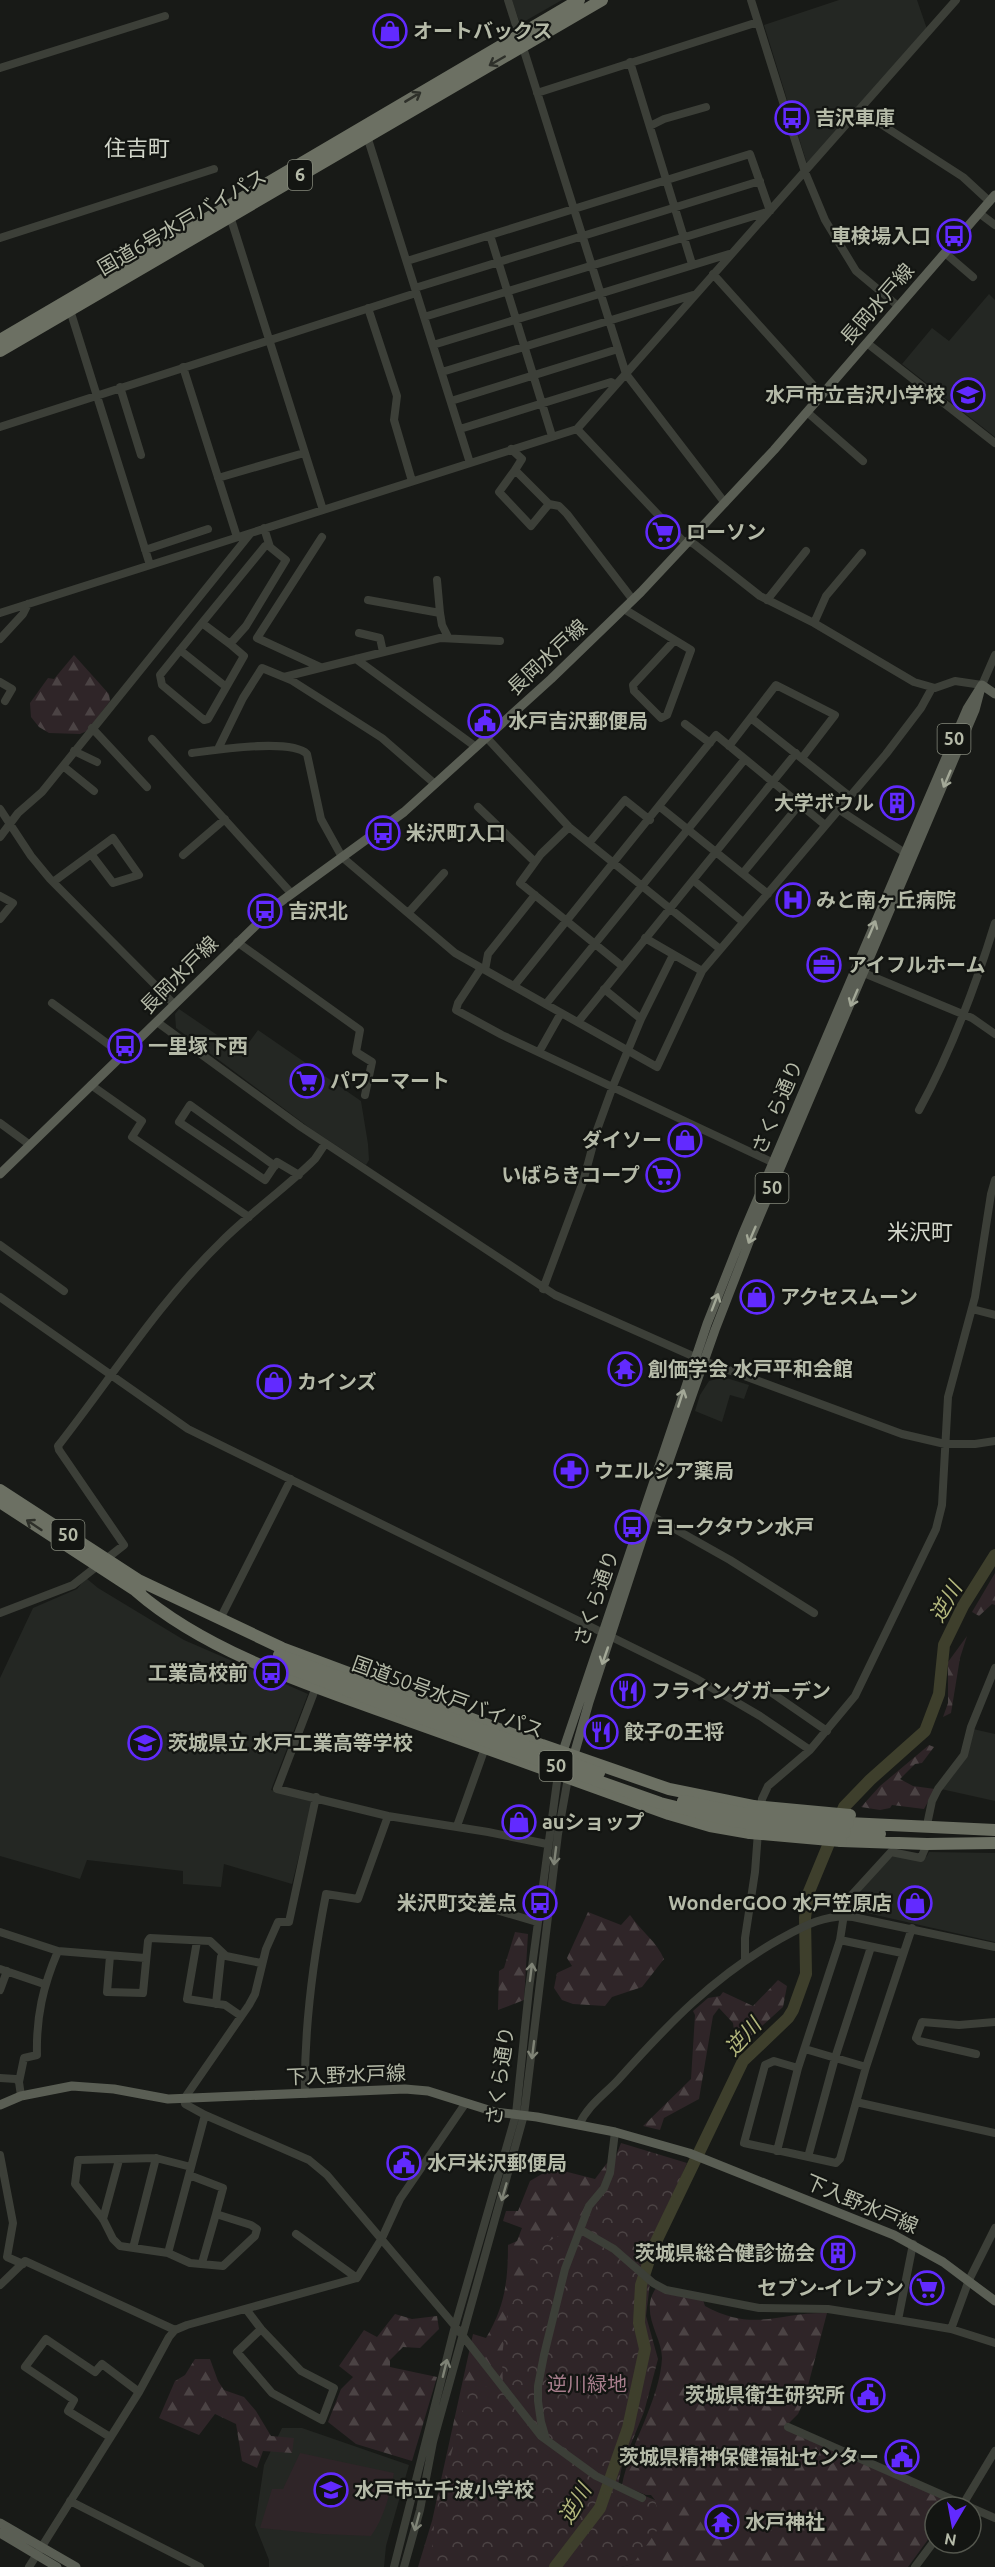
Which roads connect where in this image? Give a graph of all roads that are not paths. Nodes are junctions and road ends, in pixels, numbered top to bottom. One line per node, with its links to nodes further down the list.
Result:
1 (508, 0): 8 (street)
2 (579, 0): 8 (highway, 国道6号水戸バイパス / 6)
3 (602, 0): 8 (highway, 国道6号水戸バイパス / 6)
4 (751, 0): 7 (street)
5 (956, 0): 13 (street)
6 (165, 16): 10 (street)
7 (758, 22): 9 (street); 17 (street)
8 (521, 40): 11 (street); 15 (highway, 国道6号水戸バイパス / 6, one-way to 15); 49 (highway, 国道6号水戸バイパス / 6, one-way to 8)
9 (630, 62): 11 (street); 14 (street)
10 (0, 68)
11 (537, 93): 22 (street)
12 (706, 107): 14 (street)
13 (860, 110): 17 (street); 20 (street)
14 (650, 126): 18 (street)
15 (367, 136): 25 (highway, 国道6号水戸バイパス / 6); 33 (street)
16 (214, 169): 30 (street)
17 (805, 172): 23 (street); 43 (street)
18 (667, 180): 19 (street); 21 (street); 22 (street)
19 (760, 182): 21 (street); 23 (street)
20 (992, 198): 24 (main road, 長岡水戸線)
21 (675, 208): 28 (street); 29 (street)
22 (574, 209): 27 (street); 28 (street)
23 (770, 211): 29 (street); 32 (street)
24 (979, 213): 26 (street); 31 (main road, 長岡水戸線)
25 (230, 216): 45 (highway, 国道6号水戸バイパス / 6); 50 (street)
26 (995, 225)
27 (490, 235): 33 (street); 34 (street)
28 (582, 236): 34 (street); 35 (street)
29 (684, 236): 35 (street); 36 (street)
30 (0, 238)
31 (945, 253): 38 (street); 43 (main road, 長岡水戸線)
32 (730, 254): 36 (street); 37 (street)
33 (407, 261): 39 (street)
34 (499, 263): 39 (street); 40 (street)
35 (591, 264): 40 (street); 41 (street)
36 (692, 264): 41 (street)
37 (713, 274): 42 (street); 63 (street)
38 (973, 278)
39 (416, 291): 44 (street); 46 (street)
40 (507, 291): 46 (street); 47 (street)
41 (600, 292): 47 (street); 48 (street)
42 (695, 295): 48 (street); 58 (street)
43 (898, 306): 51 (main road, 長岡水戸線)
44 (368, 308): 50 (street); 79 (street)
45 (70, 310): 55 (highway, 国道6号水戸バイパス / 6); 62 (street)
46 (424, 317): 52 (street)
47 (516, 319): 52 (street); 53 (street)
48 (609, 321): 53 (street); 54 (street)
49 (0, 339)
50 (269, 340): 56 (street); 73 (street)
51 (867, 343): 63 (main road, 長岡水戸線); 71 (street)
52 (433, 345): 57 (street)
53 (524, 347): 57 (street); 59 (street)
54 (618, 349): 58 (street); 59 (street)
55 (0, 351)
56 (183, 367): 61 (street); 78 (street)
57 (442, 372): 64 (street)
58 (626, 374): 60 (street); 80 (street)
59 (533, 375): 64 (street); 65 (street)
60 (616, 385): 65 (street); 69 (street)
61 (120, 387): 62 (street); 74 (street)
62 (97, 395): 67 (street); 90 (street)
63 (822, 395): 66 (main road, 長岡水戸線)
64 (451, 401): 68 (street)
65 (542, 403): 68 (street); 70 (street)
66 (807, 412): 75 (street); 80 (main road, 長岡水戸線)
67 (0, 427)
68 (459, 429): 76 (street)
69 (577, 429): 70 (street); 88 (street)
70 (552, 436): 72 (street)
71 (995, 443)
72 (512, 449): 76 (street); 77 (street)
73 (304, 453): 78 (street); 82 (street)
74 (141, 455)
75 (863, 461)
76 (470, 463): 79 (street)
77 (515, 470): 81 (street); 81 (street)
78 (218, 478): 86 (street)
79 (412, 481): 82 (street)
80 (725, 503): 88 (main road, 長岡水戸線)
81 (549, 504): 96 (street)
82 (323, 510): 83 (street)
83 (264, 528): 85 (street); 89 (street)
84 (208, 529): 90 (street)
85 (251, 533): 86 (street); 125 (street)
86 (237, 537): 93 (street)
87 (322, 537): 114 (street)
88 (688, 542): 96 (main road, 長岡水戸線); 97 (street)
89 (269, 544): 102 (street); 109 (street)
90 (145, 550): 93 (street)
91 (806, 551): 97 (street)
92 (862, 553): 103 (street)
93 (150, 565): 98 (street)
94 (437, 580): 101 (street)
95 (368, 600): 101 (street)
96 (633, 600): 99 (main road, 長岡水戸線)
97 (767, 600): 103 (street)
98 (28, 604): 100 (street); 106 (street)
99 (624, 609): 108 (street); 126 (main road, 長岡水戸線)
100 (0, 613)
101 (440, 613): 105 (street)
102 (202, 623): 109 (street); 110 (street)
103 (814, 624): 120 (street)
104 (359, 633): 111 (street)
105 (448, 637): 107 (street); 111 (street)
106 (0, 639)
107 (500, 641)
108 (674, 641): 108 (street)
109 (230, 644): 119 (street)
110 (180, 650): 119 (street); 119 (street)
111 (383, 652): 113 (street)
112 (995, 656): 118 (street, さくら通り)
113 (356, 659): 114 (street); 130 (street)
114 (320, 667): 115 (street)
115 (284, 677): 131 (street); 139 (street)
116 (0, 682): 122 (street)
117 (995, 684): 118 (main road)
118 (982, 685): 120 (street); 121 (main road); 158 (main road, さくら通り / 50); 187 (main road, さくら通り / 50, one-way to 187)
119 (225, 686)
120 (932, 688): 142 (street)
121 (995, 694)
122 (5, 701)
123 (751, 717): 129 (street); 134 (street); 134 (street)
124 (686, 724): 128 (street)
125 (92, 728): 132 (street); 140 (street)
126 (487, 738): 130 (main road, 長岡水戸線); 152 (street)
127 (152, 739): 148 (street)
128 (710, 743): 129 (street); 145 (street)
129 (729, 746): 135 (street)
130 (476, 747): 139 (main road, 長岡水戸線)
131 (218, 749): 133 (street); 160 (street)
132 (74, 751): 136 (street); 137 (street)
133 (192, 753)
134 (799, 756): 138 (street); 142 (street)
135 (745, 759): 138 (street); 153 (street)
136 (97, 762)
137 (63, 766): 141 (street); 150 (street)
138 (772, 781): 143 (street); 156 (street)
139 (435, 784): 160 (main road, 長岡水戸線)
140 (147, 787)
141 (94, 792)
142 (849, 796): 146 (street)
143 (800, 804): 151 (street); 164 (street)
144 (478, 807): 161 (street)
145 (660, 807): 149 (street); 153 (street)
146 (838, 809): 151 (street); 158 (street)
147 (0, 810): 150 (street)
148 (225, 819): 159 (street); 168 (street)
149 (650, 820): 155 (street); 162 (street)
150 (10, 825): 154 (street); 166 (street)
151 (825, 825): 169 (street)
152 (568, 827): 155 (street); 161 (street)
153 (688, 830): 156 (street); 167 (street)
154 (0, 837)
155 (589, 843): 162 (street)
156 (716, 852): 164 (street); 165 (street)
157 (91, 854): 157 (street); 166 (street)
158 (905, 854): 185 (main road, さくら通り / 50, one-way to 158)
159 (183, 855)
160 (342, 857): 168 (main road, 長岡水戸線); 173 (street)
161 (535, 862): 170 (street)
162 (614, 864): 167 (street); 175 (street)
163 (444, 873): 173 (street)
164 (743, 873): 169 (street)
165 (693, 880): 172 (street); 176 (street)
166 (53, 882): 191 (street)
167 (641, 886): 172 (street); 180 (street)
168 (291, 893): 179 (main road, 長岡水戸線)
169 (768, 894): 176 (street)
170 (535, 895): 175 (street); 184 (street)
171 (0, 896): 174 (street)
172 (669, 908): 178 (street); 181 (street)
173 (410, 912): 184 (street)
174 (0, 919)
175 (568, 921): 180 (street); 188 (street)
176 (743, 922): 181 (street)
177 (995, 923): 194 (street)
178 (645, 938): 182 (street); 183 (street)
179 (237, 942): 191 (main road, 長岡水戸線); 204 (street)
180 (595, 943): 183 (street); 192 (street)
181 (720, 949): 186 (street)
182 (673, 955): 186 (street); 195 (street)
183 (622, 966): 189 (street)
184 (483, 969): 188 (street); 200 (street)
185 (855, 970): 187 (street); 209 (main road, さくら通り / 50)
186 (702, 971): 199 (street)
187 (864, 974): 194 (street); 209 (main road, さくら通り / 50, one-way to 209)
188 (514, 986): 192 (street)
189 (604, 989): 195 (street); 197 (street)
190 (52, 1002): 201 (street)
191 (174, 1004): 196 (main road, 長岡水戸線)
192 (546, 1004): 193 (street)
193 (561, 1013): 197 (street); 200 (street)
194 (964, 1016): 198 (street); 205 (street)
195 (641, 1019): 199 (street)
196 (157, 1022): 201 (main road, 長岡水戸線); 207 (street)
197 (578, 1022): 199 (street)
198 (995, 1034)
199 (627, 1051): 203 (street)
200 (538, 1052): 203 (street)
201 (123, 1055): 202 (main road, 長岡水戸線)
202 (91, 1085): 208 (main road, 長岡水戸線); 214 (street)
203 (613, 1086): 209 (street); 216 (street)
204 (365, 1095)
205 (919, 1110)
206 (0, 1123): 208 (street)
207 (325, 1144): 212 (street); 216 (street)
208 (30, 1145): 211 (main road, 長岡水戸線)
209 (777, 1165): 221 (main road, さくら通り / 50)
210 (275, 1166): 210 (street); 212 (street)
211 (0, 1174)
212 (299, 1175): 214 (street)
213 (995, 1180): 219 (street)
214 (249, 1217): 222 (street)
215 (0, 1245): 217 (street)
216 (543, 1289): 221 (street)
217 (64, 1291)
218 (0, 1297): 222 (street)
219 (972, 1309): 220 (street); 224 (street)
220 (995, 1315)
221 (699, 1359): 224 (street); 228 (main road, さくら通り / 50); 234 (main road, さくら通り / 50, one-way to 221)
222 (111, 1376): 225 (street); 229 (street)
223 (995, 1441): 224 (street)
224 (945, 1444): 238 (street)
225 (291, 1479): 233 (street); 234 (street)
226 (0, 1490): 229 (highway, 国道50号水戸バイパス / 50)
227 (0, 1502): 229 (highway, 国道50号水戸バイパス / 50, one-way to 227)
228 (650, 1515): 232 (street); 234 (main road, さくら通り / 50)
229 (101, 1564): 230 (highway, 国道50号水戸バイパス / 50); 231 (street)
230 (136, 1585): 233 (highway); 236 (highway); 247 (highway, 国道50号水戸バイパス / 50, bridge)
231 (0, 1613)
232 (814, 1613)
233 (220, 1619): 241 (highway)
234 (608, 1634): 240 (street); 241 (main road, さくら通り / 50)
235 (995, 1668): 245 (street)
236 (315, 1688): 239 (highway); 243 (street)
237 (772, 1693): 238 (street)
238 (827, 1731): 240 (street)
239 (485, 1748): 242 (highway); 246 (street)
240 (810, 1750): 266 (street)
241 (568, 1754): 242 (main road, さくら通り / 50); 247 (highway, bridge)
242 (563, 1776): 247 (highway, bridge); 250 (street, さくら通り); 287 (street, さくら通り, one-way to 287)
243 (316, 1797): 244 (street); 267 (street)
244 (388, 1816): 246 (street); 281 (street)
245 (928, 1820): 247 (highway); 248 (highway)
246 (457, 1826): 250 (street)
247 (846, 1828): 248 (highway, 国道50号水戸バイパス / 50); 249 (highway, 国道50号水戸バイパス / 50); 251 (highway)
248 (995, 1828)
249 (995, 1842): 251 (highway)
250 (547, 1844): 254 (street, さくら通り)
251 (927, 1844): 253 (street)
252 (425, 1902): 254 (street)
253 (843, 1916): 255 (street); 257 (street); 266 (street)
254 (537, 1922): 287 (street, さくら通り, one-way to 254)
255 (912, 1929): 260 (street); 262 (street)
256 (0, 1932): 261 (street)
257 (840, 1940): 259 (street); 274 (street)
258 (197, 1941): 263 (street); 265 (street); 271 (street)
259 (871, 1947): 262 (street); 276 (street)
260 (995, 1947)
261 (57, 1951): 264 (street); 269 (street)
262 (902, 1953): 278 (street)
263 (223, 1954): 267 (street); 271 (street)
264 (110, 1956): 265 (street); 265 (street)
265 (145, 1958)
266 (745, 1959): 289 (street)
267 (261, 1963): 272 (street)
268 (3, 1970): 269 (street); 270 (street)
269 (44, 1984): 280 (street)
270 (0, 1990)
271 (216, 2004): 272 (street)
272 (241, 2016): 283 (street)
273 (995, 2022): 275 (street)
274 (805, 2049): 276 (street); 277 (street)
275 (976, 2054)
276 (835, 2058): 278 (street); 293 (street)
277 (798, 2067): 292 (street); 292 (street)
278 (866, 2067): 284 (street)
279 (0, 2078): 280 (street)
280 (20, 2082): 282 (street)
281 (304, 2094): 283 (main road, 下入野水戸線); 285 (main road, 下入野水戸線)
282 (21, 2096): 283 (main road, 下入野水戸線); 286 (main road, 下入野水戸線)
283 (184, 2099): 288 (street)
284 (856, 2102): 291 (street); 293 (street)
285 (465, 2104): 287 (main road, 下入野水戸線); 303 (street)
286 (0, 2105)
287 (520, 2114): 289 (main road, 下入野水戸線); 315 (street, さくら通り); 319 (street, さくら通り, one-way to 319)
288 (205, 2115): 297 (street); 303 (street)
289 (579, 2125): 290 (main road, 下入野水戸線)
290 (615, 2132): 301 (street); 304 (main road, 下入野水戸線)
291 (995, 2133)
292 (777, 2151): 293 (street)
293 (808, 2157)
294 (156, 2158): 295 (street); 297 (street); 305 (street)
295 (119, 2160): 299 (street); 299 (street)
296 (1, 2161): 307 (street)
297 (190, 2171): 298 (street); 306 (street)
298 (216, 2214): 308 (street); 308 (street)
299 (103, 2219): 305 (street)
300 (995, 2228): 310 (street)
301 (581, 2230): 314 (street); 324 (street)
302 (296, 2234): 309 (street)
303 (382, 2238): 309 (street); 315 (street)
304 (913, 2244): 310 (main road, 下入野水戸線); 314 (street)
305 (133, 2248): 306 (street)
306 (168, 2253): 308 (street)
307 (23, 2264): 311 (street); 318 (street)
308 (202, 2264)
309 (357, 2278): 313 (street)
310 (969, 2280): 312 (main road, 下入野水戸線); 317 (street)
311 (0, 2285)
312 (995, 2301)
313 (246, 2309): 316 (street); 318 (street)
314 (898, 2320): 317 (street)
315 (455, 2326): 319 (street); 337 (street, さくら通り, one-way to 315)
316 (261, 2329): 316 (street)
317 (951, 2329): 320 (street)
318 (176, 2330): 321 (street)
319 (463, 2337): 324 (street); 338 (street, さくら通り, one-way to 338)
320 (995, 2343)
321 (139, 2392): 323 (street); 323 (street)
322 (788, 2427): 326 (street)
323 (110, 2437): 329 (street)
324 (546, 2439): 328 (street)
325 (995, 2451): 327 (street)
326 (940, 2495)
327 (968, 2495)
328 (642, 2498)
329 (70, 2501): 332 (street); 336 (street)
330 (0, 2523): 332 (main road)
331 (0, 2534): 332 (main road)
332 (39, 2551): 333 (street); 334 (main road); 335 (main road)
333 (29, 2567)
334 (57, 2567)
335 (76, 2567)
336 (200, 2567)
337 (394, 2567)
338 (404, 2567)

